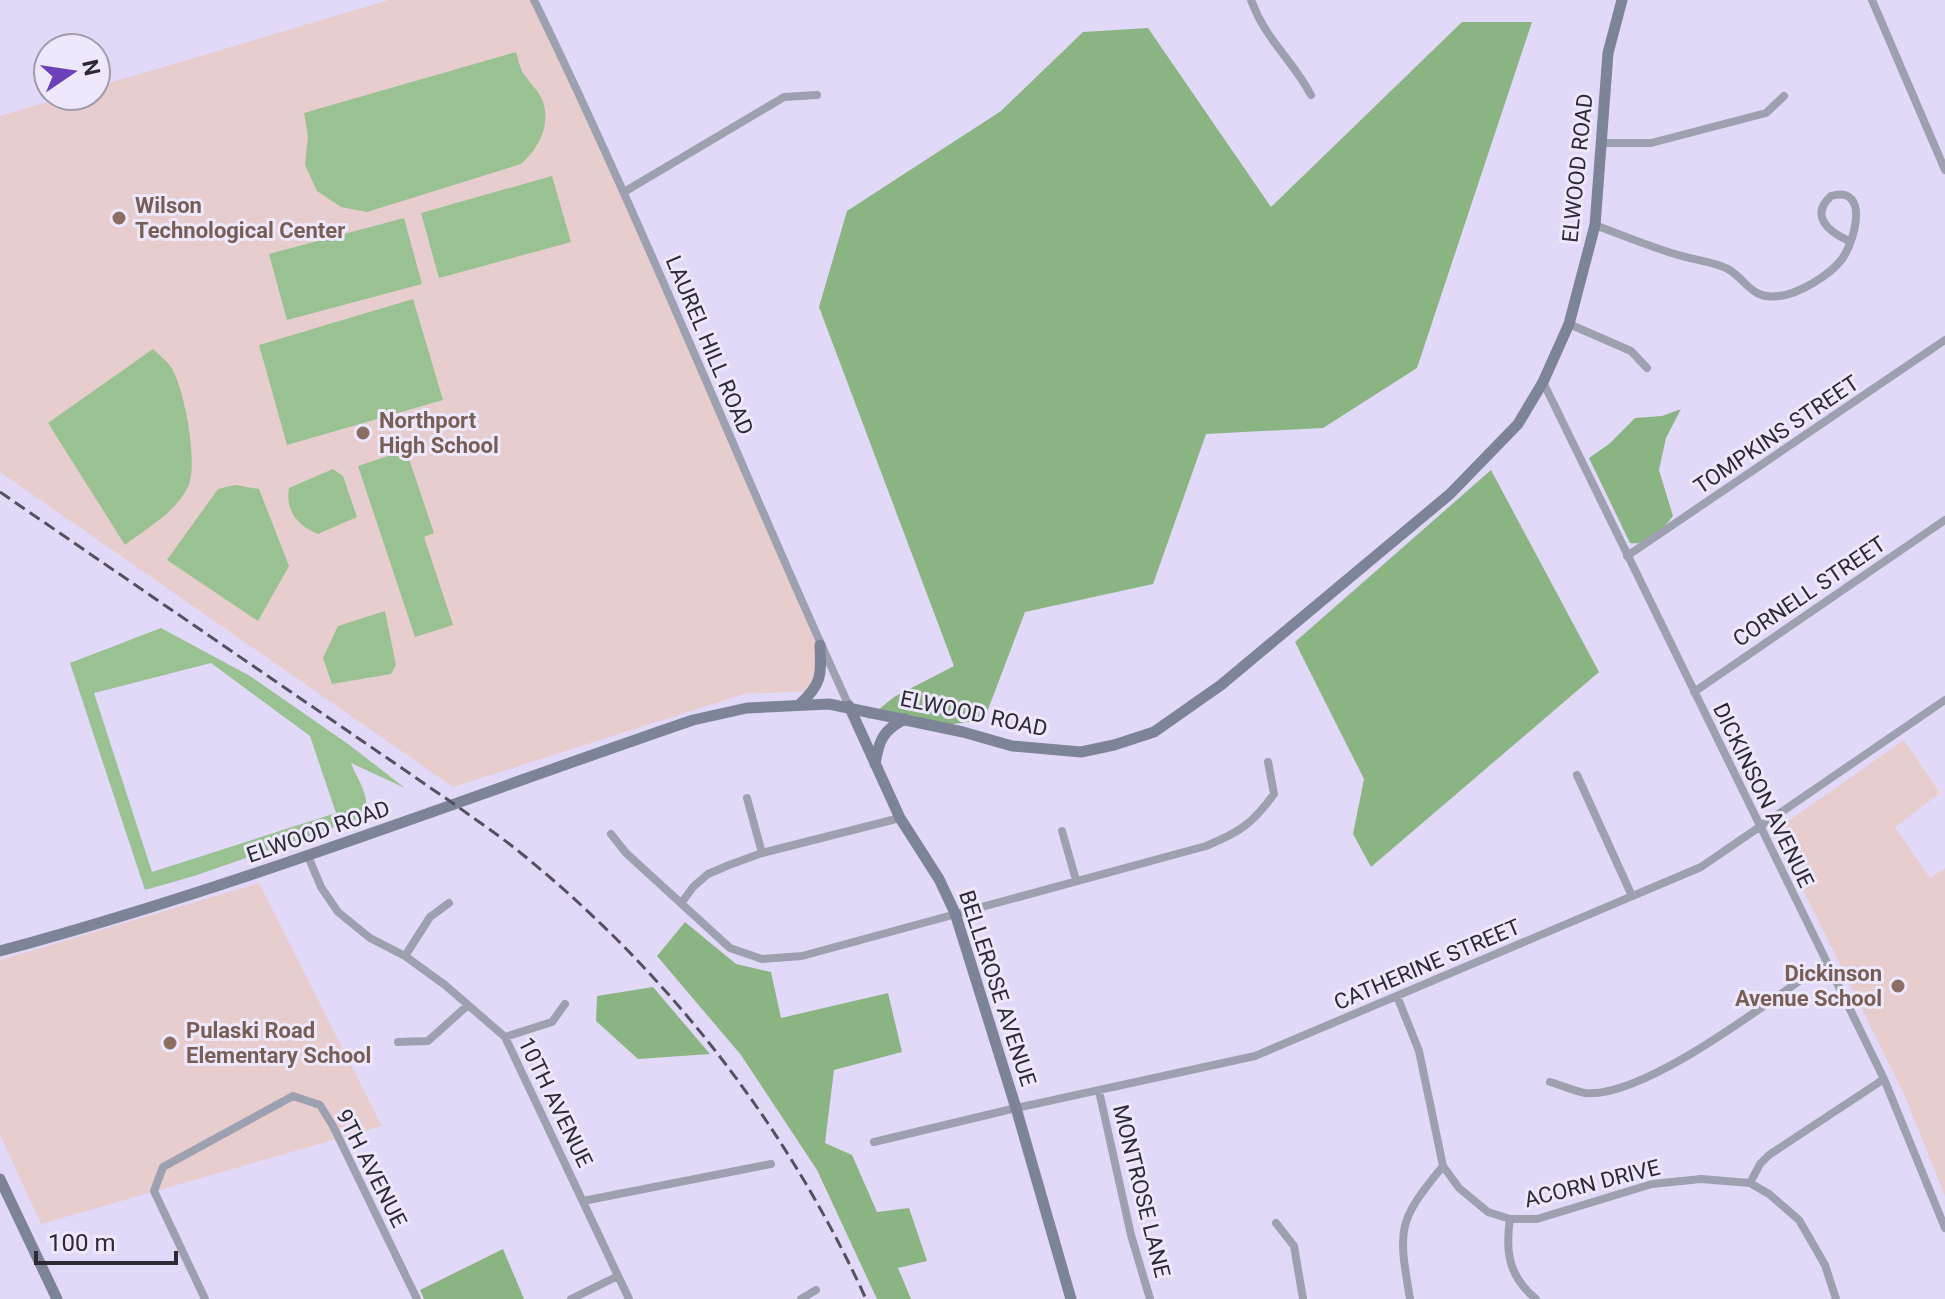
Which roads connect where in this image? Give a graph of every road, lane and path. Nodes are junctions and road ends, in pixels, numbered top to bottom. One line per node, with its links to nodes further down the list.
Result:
1 (534, 0): 10 (street, LAUREL HILL ROAD)
2 (1251, 0): 6 (street)
3 (1622, 0): 8 (main road, ELWOOD ROAD)
4 (1872, 0): 9 (street)
5 (817, 95): 10 (street)
6 (1311, 95)
7 (1784, 96): 8 (street)
8 (1603, 143): 11 (main road, ELWOOD ROAD)
9 (1945, 170)
10 (624, 192): 19 (street, LAUREL HILL ROAD)
11 (1595, 225): 12 (street); 13 (main road, ELWOOD ROAD)
12 (1849, 241): 12 (street)
13 (1569, 324): 15 (street); 16 (main road, ELWOOD ROAD)
14 (1945, 340): 18 (street, TOMPKINS STREET)
15 (1647, 368)
16 (1543, 382): 18 (street, DICKINSON AVENUE); 24 (main road, ELWOOD ROAD)
17 (1945, 520): 20 (street, CORNELL STREET)
18 (1627, 556): 20 (street, DICKINSON AVENUE)
19 (820, 645): 22 (main road); 23 (street, LAUREL HILL ROAD)
20 (1694, 692): 30 (street, DICKINSON AVENUE)
21 (1945, 700): 30 (street, CATHERINE STREET)
22 (800, 704): 23 (main road, ELWOOD ROAD); 34 (main road, ELWOOD ROAD)
23 (849, 706): 24 (main road, ELWOOD ROAD); 26 (main road, BELLEROSE AVENUE)
24 (905, 719): 26 (main road)
25 (1268, 762): 35 (street)
26 (875, 764): 29 (main road, BELLEROSE AVENUE)
27 (1577, 775): 36 (street)
28 (747, 798): 33 (street)
29 (900, 818): 33 (street); 39 (main road, BELLEROSE AVENUE)
30 (1760, 827): 36 (street, CATHERINE STREET); 42 (street, DICKINSON AVENUE)
31 (1062, 831): 35 (street)
32 (611, 834): 37 (street)
33 (762, 853): 37 (street)
34 (308, 856): 40 (main road, ELWOOD ROAD); 41 (street, 10TH AVENUE)
35 (1076, 880): 39 (street)
36 (1632, 896): 43 (street, CATHERINE STREET)
37 (682, 902): 39 (street)
38 (449, 903): 41 (street)
39 (955, 913): 51 (main road, BELLEROSE AVENUE)
40 (0, 951)
41 (405, 956): 45 (street, 10TH AVENUE)
42 (1826, 962): 48 (street, DICKINSON AVENUE); 49 (street)
43 (1397, 996): 50 (street, CATHERINE STREET); 54 (street, ACORN DRIVE)
44 (565, 1004): 46 (street)
45 (468, 1005): 46 (street, 10TH AVENUE); 47 (street)
46 (505, 1037): 57 (street, 10TH AVENUE)
47 (398, 1042)
48 (1884, 1079): 56 (street); 60 (street, DICKINSON AVENUE)
49 (1550, 1082)
50 (1099, 1091): 51 (street, CATHERINE STREET); 70 (street, MONTROSE LANE)
51 (1016, 1108): 52 (street, CATHERINE STREET); 69 (main road, BELLEROSE AVENUE)
52 (874, 1142)
53 (771, 1164): 57 (street)
54 (1443, 1166): 58 (street, ACORN DRIVE); 72 (street)
55 (0, 1179): 63 (main road)
56 (1750, 1183): 58 (street, ACORN DRIVE); 74 (street)
57 (583, 1201): 61 (street, 10TH AVENUE)
58 (1510, 1219): 73 (street)
59 (1276, 1223): 71 (street)
60 (1945, 1228)
61 (618, 1276): 66 (street); 67 (street, 10TH AVENUE)
62 (816, 1290): 68 (street)
63 (57, 1299)
64 (205, 1299): 65 (street, 9TH AVENUE)
65 (417, 1299)
66 (571, 1299)
67 (629, 1299)
68 (801, 1299)
69 (1071, 1299)
70 (1150, 1299)
71 (1303, 1299)
72 (1410, 1299)
73 (1536, 1299)
74 (1836, 1299)

